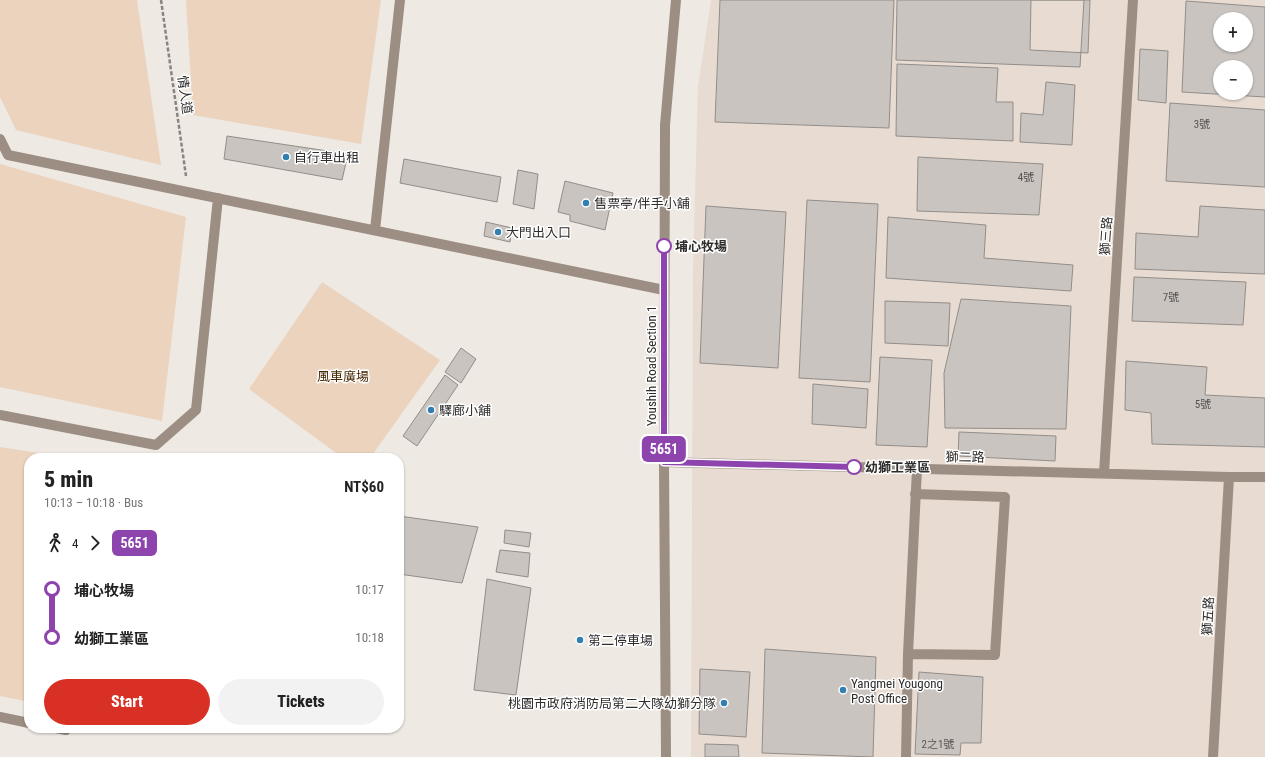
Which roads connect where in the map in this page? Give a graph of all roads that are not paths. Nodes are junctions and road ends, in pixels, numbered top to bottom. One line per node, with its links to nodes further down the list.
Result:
1 (400, 0): 6 (street)
2 (676, 0): 7 (street, Youshih Road Section 1)
3 (1133, 0): 11 (street, 獅三路)
4 (0, 139): 5 (street)
5 (218, 198): 6 (street); 8 (street)
6 (375, 230): 7 (street)
7 (664, 290): 9 (street, Youshih Road Section 1)
8 (0, 415)
9 (664, 462): 10 (street, 獅二路); 18 (street, Youshih Road Section 1)
10 (917, 469): 11 (street, 獅二路); 14 (street)
11 (1104, 473): 12 (street, 獅二路)
12 (1229, 477): 13 (street, 獅二路); 20 (street, 獅五路)
13 (1265, 477)
14 (915, 494): 15 (street); 15 (street)
15 (908, 654): 19 (street)
16 (0, 717): 17 (street)
17 (24, 722)
18 (666, 757)
19 (906, 757)
20 (1213, 757)

